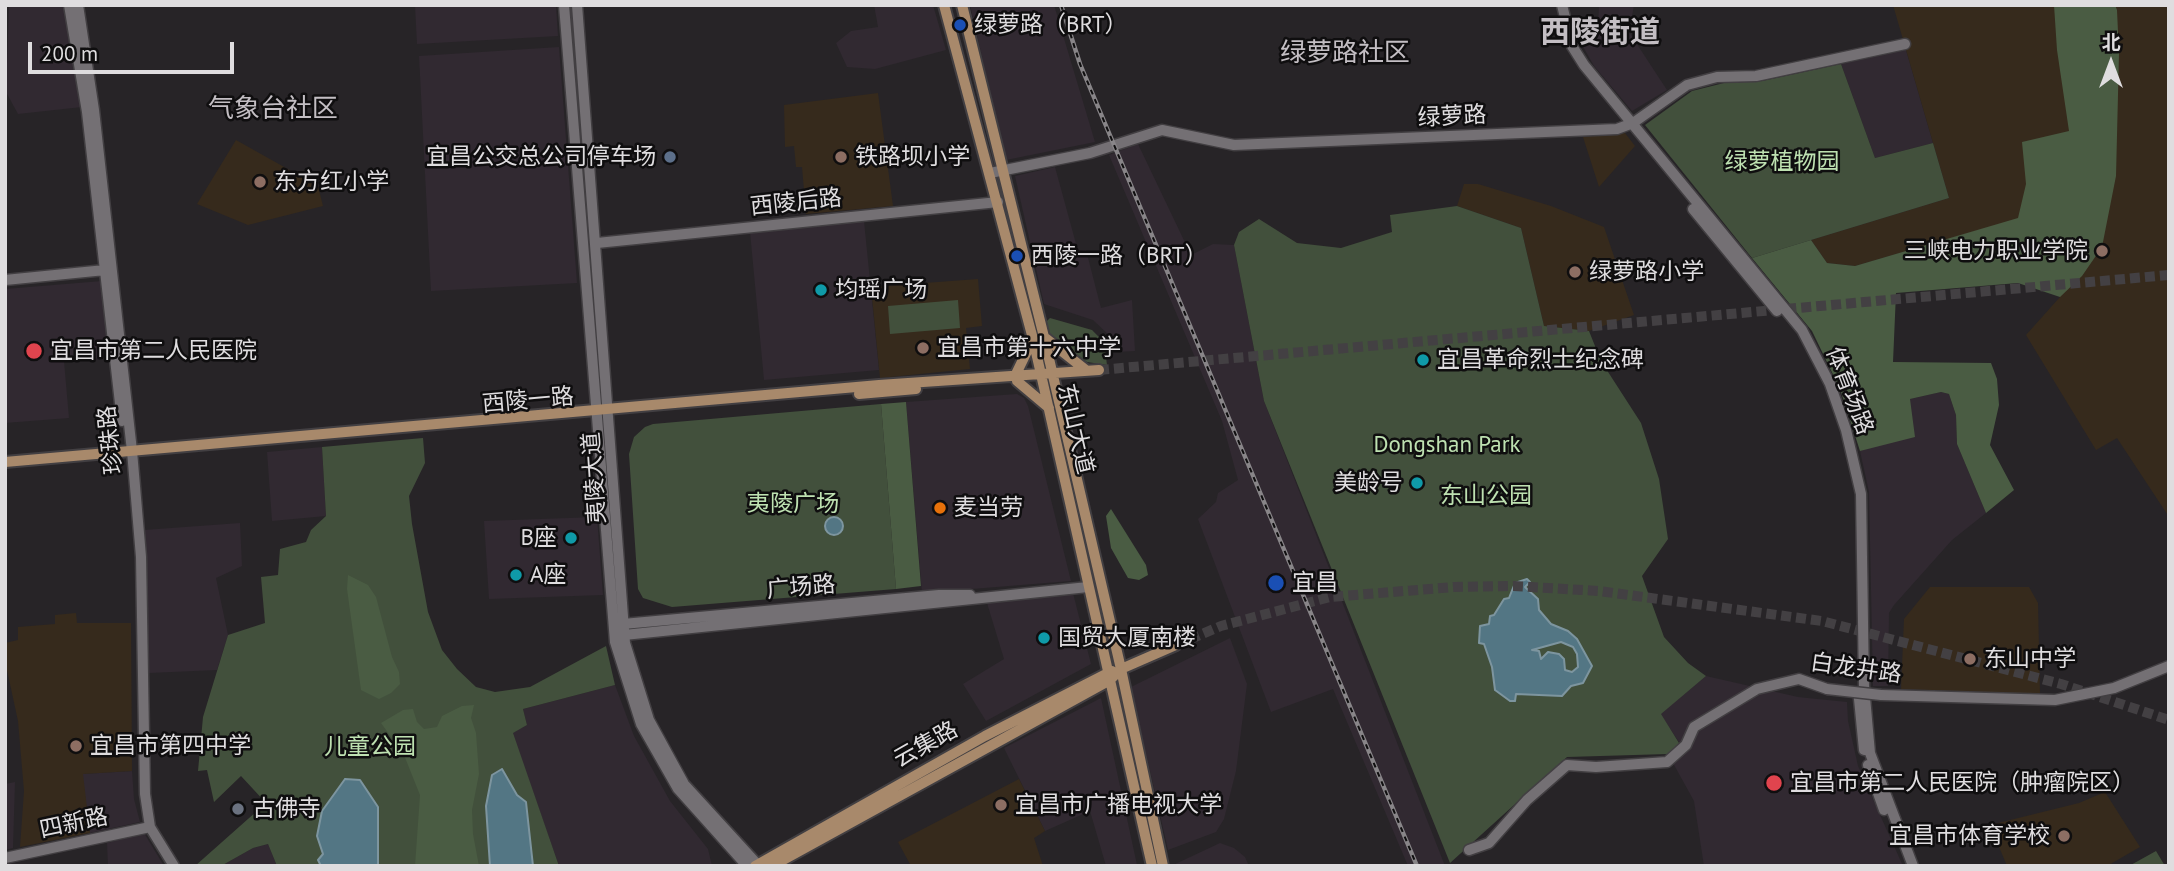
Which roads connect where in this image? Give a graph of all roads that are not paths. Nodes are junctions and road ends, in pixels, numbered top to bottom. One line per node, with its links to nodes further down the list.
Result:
1 (69, 5): 15 (main road, 珍珠路)
2 (78, 5): 24 (main road, 珍珠路)
3 (564, 5): 23 (main road, 夷陵大道)
4 (577, 5): 14 (main road, 夷陵大道)
5 (944, 5): 12 (main road, 东山大道)
6 (961, 5): 11 (main road, 东山大道)
7 (1557, 5): 10 (main road, 体育场路)
8 (1562, 5): 10 (main road, 体育场路)
9 (1905, 44): 10 (main road, 绿萝路)
10 (1630, 124): 11 (main road, 绿萝路); 42 (main road, 体育场路); 43 (main road, 体育场路)
11 (1003, 170): 12 (main road, 绿萝路); 17 (main road, 东山大道)
12 (990, 173): 13 (main road, 东山大道)
13 (998, 202): 14 (main road, 西陵后路); 17 (main road, 东山大道)
14 (597, 243): 23 (main road, 夷陵大道)
15 (105, 270): 16 (main road); 24 (main road, 珍珠路)
16 (5, 280)
17 (1038, 338): 19 (main road); 20 (main road, 东山大道); 21 (main road)
18 (1099, 370): 19 (main road, 西陵一路)
19 (1087, 371): 20 (main road, 西陵一路)
20 (1045, 375): 21 (main road, 西陵一路); 22 (main road, 东山大道); 31 (main road, 东山大道)
21 (1016, 378): 22 (main road); 23 (main road, 西陵一路)
22 (1049, 408): 27 (main road, 东山大道)
23 (604, 413): 24 (main road, 西陵一路); 28 (main road, 夷陵大道); 36 (main road, 夷陵大道)
24 (129, 454): 25 (main road, 西陵一路); 26 (main road, 西陵一路); 33 (main road, 珍珠路)
25 (5, 462)
26 (5, 468)
27 (1088, 586): 28 (main road, 广场路); 32 (main road, 东山大道)
28 (624, 629): 36 (main road, 夷陵大道)
29 (1176, 646): 31 (main road, 云集路)
30 (2169, 666): 34 (main road, 白龙井路, bridge)
31 (1121, 669): 32 (main road, 云集路); 41 (main road, 东山大道)
32 (1108, 676): 36 (main road, 云集路); 39 (main road, 云集路); 40 (main road, 东山大道)
33 (147, 827): 35 (main road, 四新路); 37 (main road, 珍珠路); 38 (main road, 珍珠路)
34 (1469, 850)
35 (5, 858)
36 (754, 865)
37 (167, 866)
38 (174, 866)
39 (772, 866)
40 (1152, 866)
41 (1163, 866)
42 (1906, 866)
43 (1913, 866)

